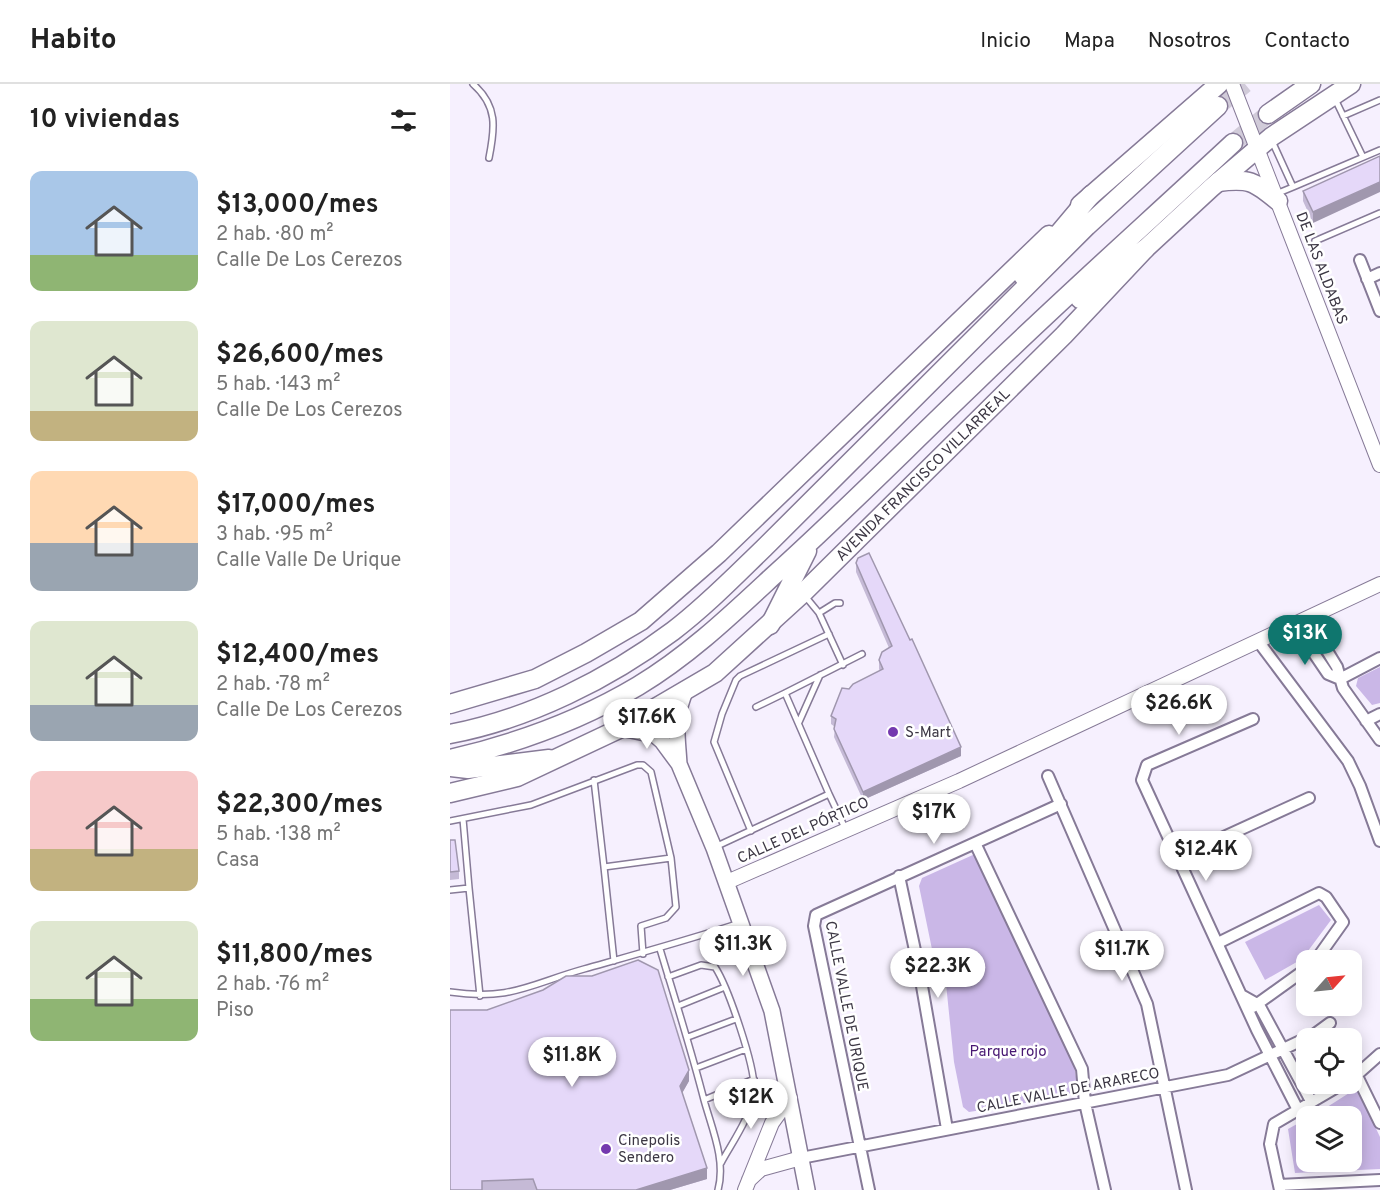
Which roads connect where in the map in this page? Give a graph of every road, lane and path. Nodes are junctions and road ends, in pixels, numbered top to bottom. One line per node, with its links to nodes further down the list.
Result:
1 (473, 84): 14 (lane)
2 (1219, 84): 18 (main road)
3 (1232, 84): 11 (street, DE LAS ALDABAS)
4 (1311, 84): 9 (main road)
5 (1351, 84): 6 (main road, AVENIDA FRANCISCO VILLARREAL)
6 (1333, 94): 10 (lane); 11 (main road, AVENIDA FRANCISCO VILLARREAL)
7 (1380, 100): 10 (lane)
8 (1218, 106): 27 (main road)
9 (1268, 114)
10 (1343, 117): 15 (lane)
11 (1264, 142): 16 (main road, AVENIDA FRANCISCO VILLARREAL); 17 (lane); 19 (street, DE LAS ALDABAS)
12 (1233, 143): 28 (main road, AVENIDA FRANCISCO VILLARREAL)
13 (1380, 150): 15 (lane)
14 (489, 158)
15 (1363, 158): 17 (lane)
16 (1218, 182): 19 (main road); 22 (main road, AVENIDA FRANCISCO VILLARREAL)
17 (1293, 187): 19 (lane)
18 (1091, 195): 27 (main road); 46 (main road)
19 (1277, 198): 29 (street, DE LAS ALDABAS)
20 (1380, 213): 21 (lane)
21 (1315, 241)
22 (1145, 249): 28 (main road); 32 (main road, AVENIDA FRANCISCO VILLARREAL)
23 (1360, 260): 25 (street)
24 (1380, 273): 25 (street)
25 (1367, 279): 26 (street)
26 (1380, 311)
27 (975, 340): 53 (main road)
28 (995, 364): 30 (main road, AVENIDA FRANCISCO VILLARREAL)
29 (1380, 465)
30 (813, 540): 36 (main road); 55 (main road, AVENIDA FRANCISCO VILLARREAL)
31 (1380, 584): 35 (street, CALLE DEL PÓRTICO)
32 (803, 593): 34 (lane); 36 (main road, AVENIDA FRANCISCO VILLARREAL)
33 (840, 603): 34 (lane)
34 (819, 613): 37 (lane)
35 (1300, 621): 38 (street, CALLE DEL PÓRTICO); 43 (street)
36 (770, 625): 44 (main road, AVENIDA FRANCISCO VILLARREAL)
37 (829, 634): 41 (lane); 68 (lane)
38 (1258, 641): 67 (street, CALLE DEL PÓRTICO); 69 (street)
39 (862, 654): 41 (lane)
40 (1380, 658): 43 (street)
41 (843, 664): 42 (lane)
42 (820, 675): 45 (lane); 51 (lane)
43 (1340, 679): 50 (street)
44 (686, 689): 52 (main road, AVENIDA FRANCISCO VILLARREAL); 57 (main road)
45 (785, 693): 47 (lane); 51 (lane)
46 (450, 704)
47 (756, 707)
48 (1380, 714): 50 (street)
49 (1253, 719): 72 (street)
50 (1366, 721): 54 (street)
51 (799, 722): 62 (lane)
52 (621, 728): 56 (main road, AVENIDA FRANCISCO VILLARREAL); 57 (main road)
53 (450, 734)
54 (1380, 740)
55 (450, 759)
56 (549, 759): 58 (main road); 61 (main road, AVENIDA FRANCISCO VILLARREAL)
57 (679, 764): 71 (main road)
58 (450, 767)
59 (1048, 776): 64 (street)
60 (594, 780): 65 (lane); 73 (lane); 74 (lane)
61 (450, 793)
62 (829, 794): 67 (lane); 68 (lane)
63 (1309, 798): 72 (street)
64 (1061, 804): 70 (street, CALLE VALLE DE URIQUE); 104 (street)
65 (463, 819): 66 (lane); 77 (lane)
66 (450, 821)
67 (846, 830): 76 (street, CALLE DEL PÓRTICO)
68 (751, 831): 71 (lane)
69 (1380, 841)
70 (975, 843): 75 (street, CALLE VALLE DE URIQUE); 110 (street)
71 (714, 848): 76 (main road)
72 (1180, 857): 80 (street)
73 (671, 858): 74 (lane); 83 (lane)
74 (604, 867): 84 (lane)
75 (899, 876): 115 (street); 116 (street, CALLE VALLE DE URIQUE)
76 (727, 882): 79 (main road)
77 (469, 888): 78 (lane); 89 (lane)
78 (450, 890)
79 (741, 922): 81 (lane); 107 (main road)
80 (1218, 943): 82 (street); 90 (street)
81 (660, 949): 83 (lane); 85 (lane)
82 (1323, 950)
83 (643, 954): 84 (lane)
84 (614, 961): 89 (lane)
85 (668, 977): 87 (lane); 92 (lane)
86 (1296, 977): 91 (street)
87 (725, 987): 92 (lane); 94 (lane)
88 (450, 992): 89 (lane)
89 (480, 996)
90 (1243, 996): 91 (street); 93 (street)
91 (1259, 1005): 93 (street); 98 (street)
92 (678, 1006): 96 (lane)
93 (1247, 1010): 100 (street)
94 (736, 1019): 96 (lane); 97 (lane)
95 (1330, 1023): 98 (street, CALLE VALLE DE ARARECO)
96 (688, 1037): 101 (lane)
97 (746, 1049): 101 (lane); 103 (lane)
98 (1283, 1049): 100 (street, CALLE VALLE DE ARARECO); 109 (street)
99 (1380, 1054): 102 (street)
100 (1269, 1055): 104 (street, CALLE VALLE DE ARARECO); 111 (street)
101 (696, 1068): 108 (lane)
102 (1362, 1071)
103 (754, 1079): 108 (lane); 118 (lane)
104 (1165, 1086): 110 (street, CALLE VALLE DE ARARECO); 126 (street)
105 (1362, 1092): 114 (street)
106 (1324, 1094): 109 (street)
107 (790, 1098): 117 (main road); 120 (street)
108 (704, 1100): 118 (lane)
109 (1311, 1101): 112 (street)
110 (1085, 1103): 115 (street, CALLE VALLE DE ARARECO); 122 (street)
111 (1296, 1106)
112 (1301, 1106)
113 (1296, 1109): 121 (street)
114 (1380, 1123)
115 (947, 1129): 116 (street, CALLE VALLE DE ARARECO)
116 (859, 1145): 117 (street, CALLE VALLE DE ARARECO); 125 (street, CALLE VALLE DE URIQUE)
117 (801, 1158): 120 (street); 124 (main road)
118 (721, 1163): 123 (lane)
119 (1380, 1180): 121 (street)
120 (746, 1186)
121 (1280, 1188)
122 (1101, 1189)
123 (718, 1190)
124 (807, 1190)
125 (869, 1190)
126 (1186, 1190)

